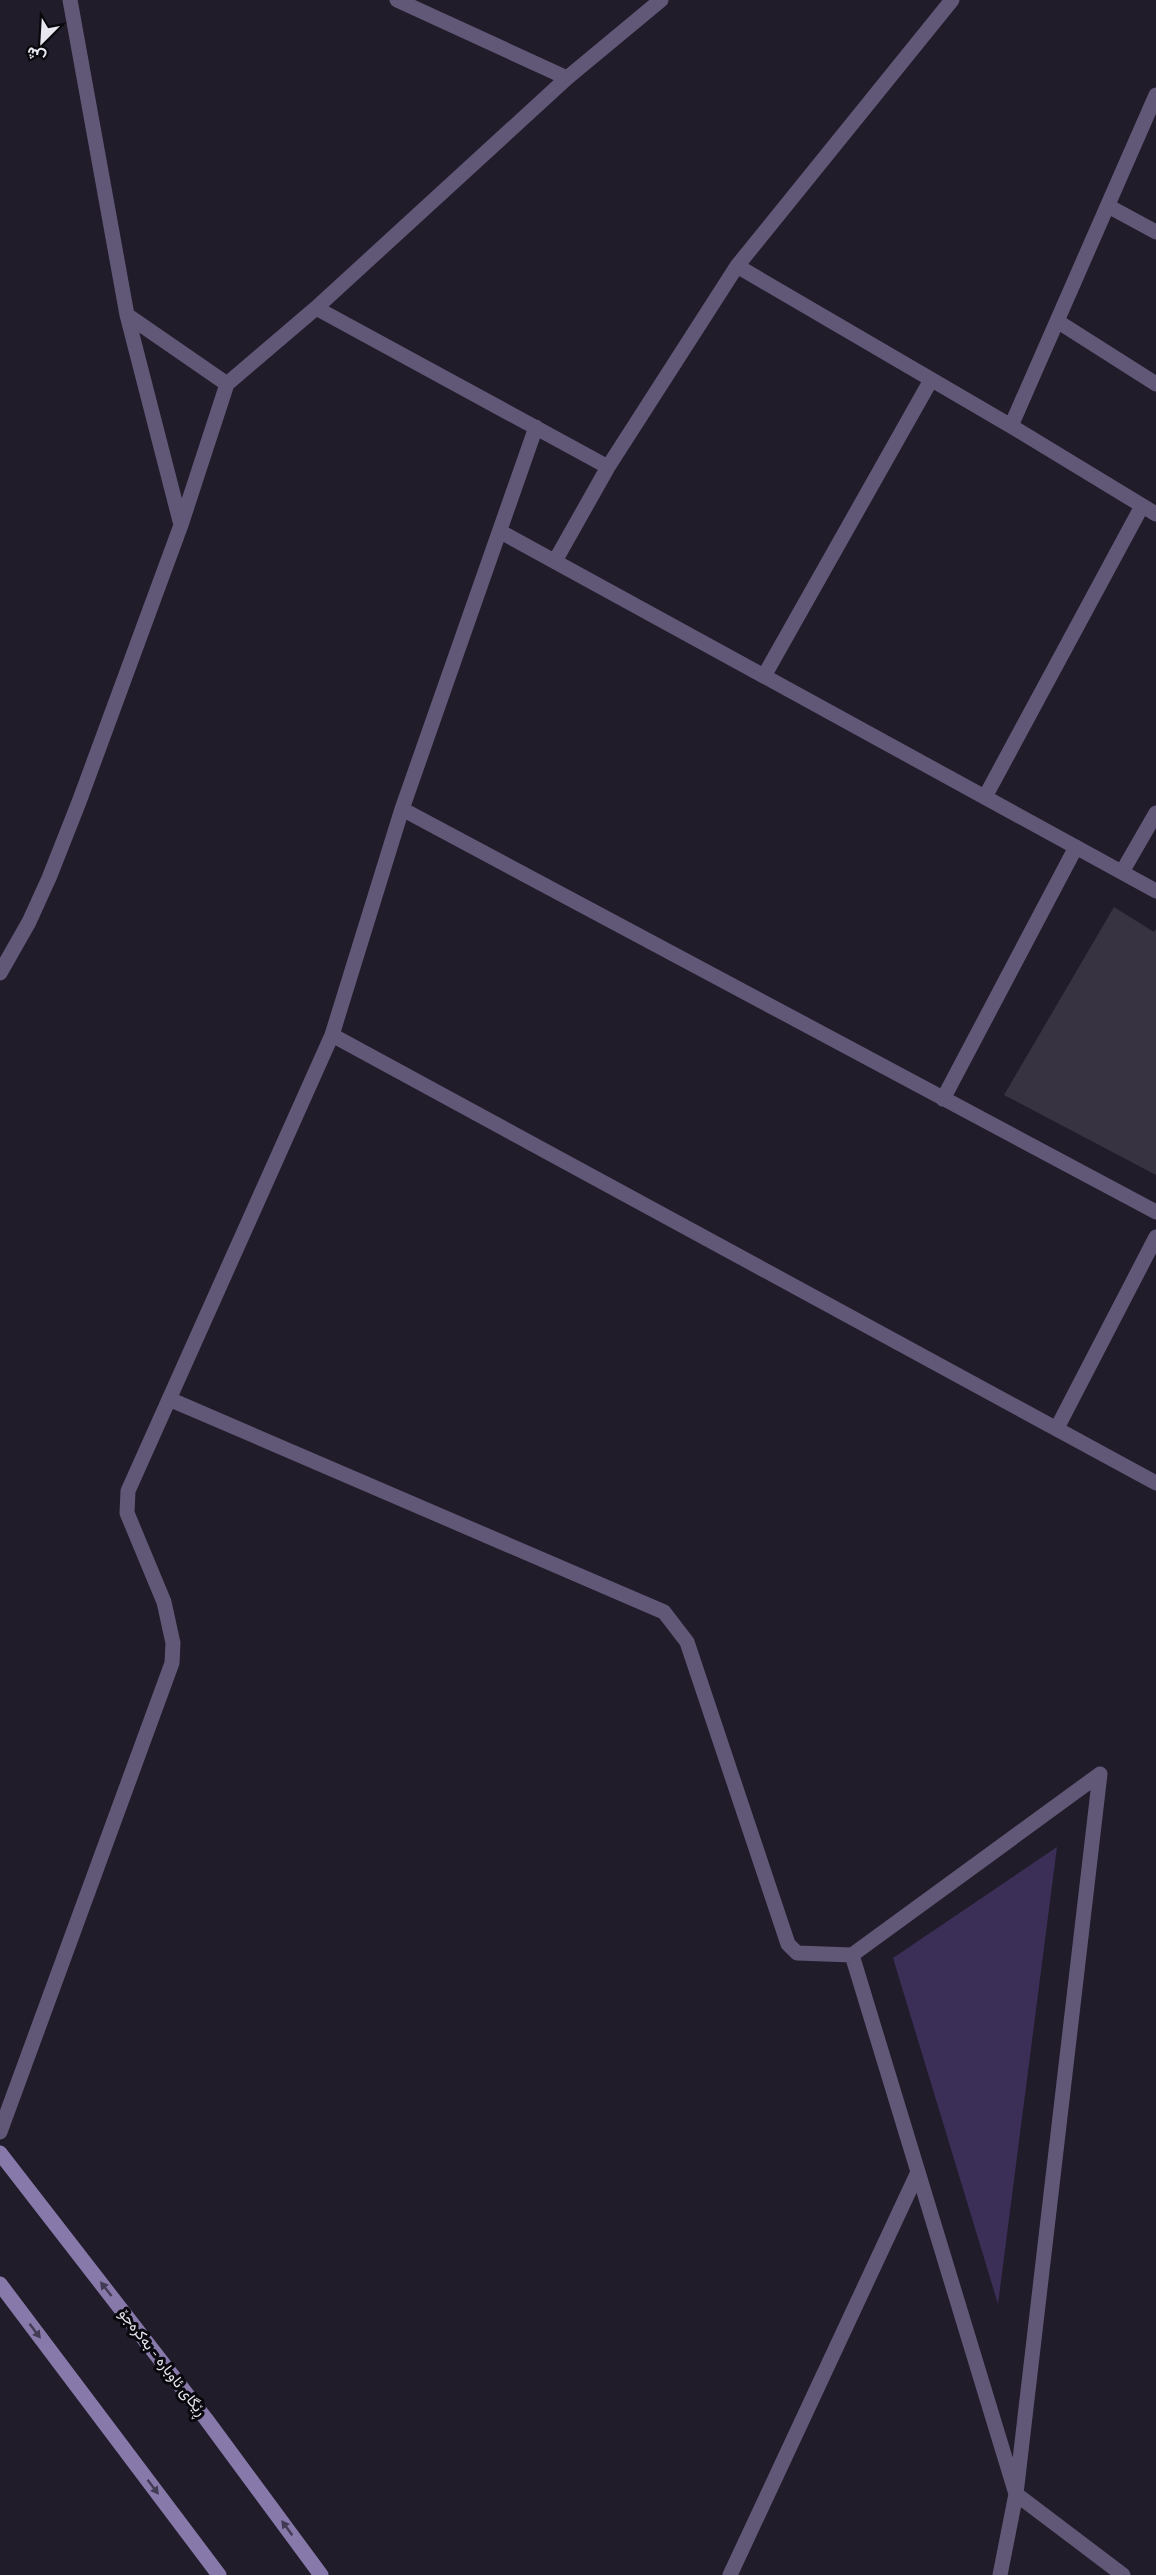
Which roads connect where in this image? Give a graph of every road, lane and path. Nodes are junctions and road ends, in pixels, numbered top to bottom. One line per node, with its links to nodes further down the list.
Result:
1 (70, 0): 11 (street)
2 (397, 0): 5 (street)
3 (661, 0): 5 (street)
4 (952, 0): 9 (street)
5 (567, 78): 10 (street)
6 (1156, 96): 7 (street)
7 (1108, 206): 8 (street); 12 (street)
8 (1156, 232)
9 (737, 267): 13 (street); 18 (street)
10 (316, 308): 14 (street); 17 (street)
11 (127, 315): 14 (street); 21 (street)
12 (1057, 321): 15 (street); 16 (street)
13 (931, 380): 16 (street); 24 (street)
14 (227, 384): 21 (street)
15 (1156, 384)
16 (1011, 426): 19 (street)
17 (536, 427): 18 (street); 22 (street)
18 (608, 467): 23 (street)
19 (1142, 506): 20 (street); 25 (street)
20 (1156, 514)
21 (181, 525): 31 (street)
22 (501, 532): 23 (street); 26 (street)
23 (555, 561): 24 (street)
24 (765, 675): 25 (street)
25 (985, 797): 28 (street)
26 (402, 809): 32 (street); 33 (street)
27 (1156, 813): 29 (street)
28 (1076, 847): 29 (street); 33 (street)
29 (1122, 872): 30 (street)
30 (1156, 891)
31 (0, 973)
32 (332, 1035): 36 (street); 37 (street)
33 (943, 1099): 34 (street)
34 (1156, 1212)
35 (1156, 1237): 37 (street)
36 (169, 1399): 39 (street); 40 (street)
37 (1057, 1428): 38 (street)
38 (1156, 1482)
39 (852, 1954): 42 (street); 44 (street)
40 (0, 2132)
41 (0, 2153): 46 (main road, ڕێگای ئاوبارە - بەکرەجۆ, one-way to 41)
42 (918, 2172): 44 (street); 47 (street)
43 (0, 2284): 45 (main road, one-way to 45)
44 (1016, 2494): 48 (street); 49 (street)
45 (219, 2575)
46 (321, 2575)
47 (730, 2575)
48 (1000, 2575)
49 (1123, 2575)

